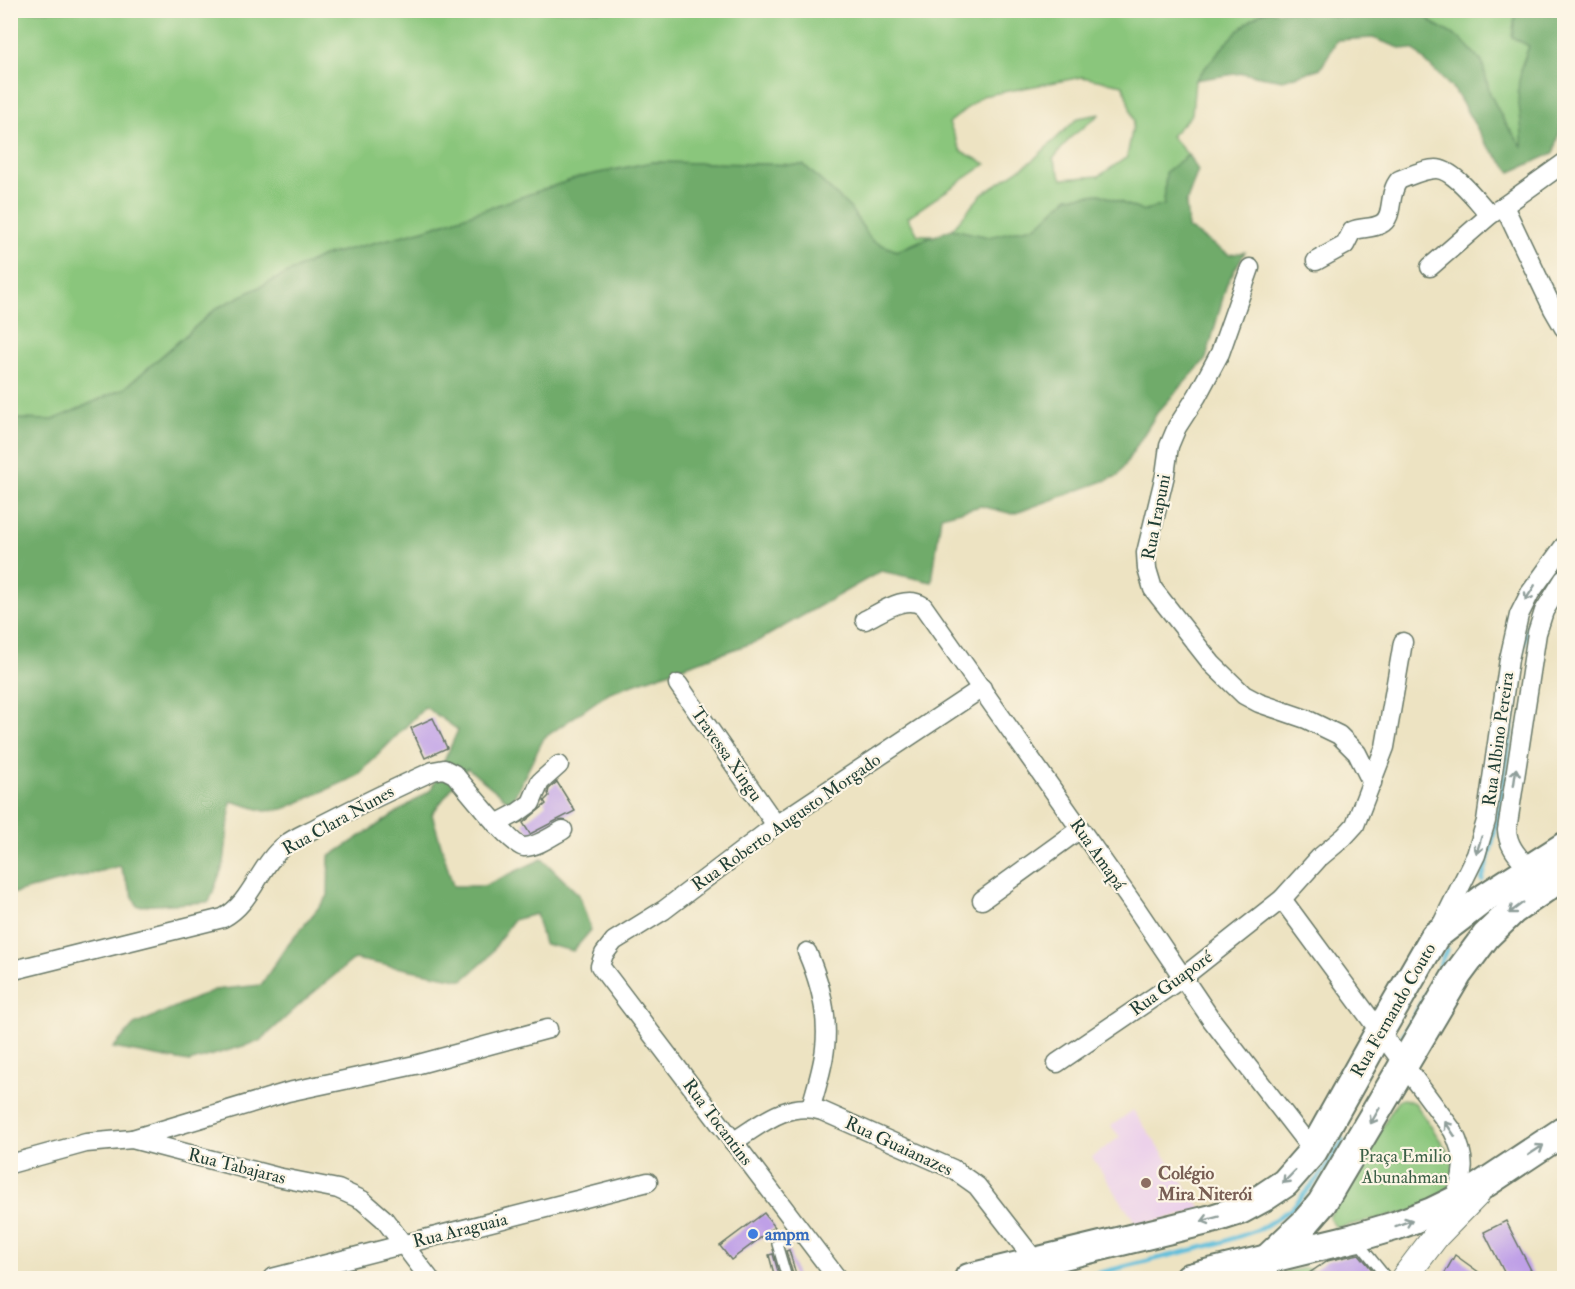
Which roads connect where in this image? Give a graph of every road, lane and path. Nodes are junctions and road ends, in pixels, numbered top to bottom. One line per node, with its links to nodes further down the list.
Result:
1 (1564, 163): 2 (street)
2 (1497, 210): 3 (street); 4 (street); 6 (street)
3 (1317, 261)
4 (1430, 267)
5 (1250, 268): 14 (street, Rua Irapuni)
6 (1564, 328)
7 (1564, 546): 24 (street, Rua Albino Pereira, one-way to 24)
8 (1564, 579): 20 (street, Rua Albino Pereira, one-way to 8)
9 (865, 620): 12 (street, Rua Amapá)
10 (1403, 642): 14 (street, Rua Guaporé)
11 (678, 684): 16 (street, Travessa Xingu)
12 (982, 688): 16 (street, Rua Roberto Augusto Morgado); 17 (street, Rua Amapá)
13 (559, 765): 15 (street)
14 (1372, 783): 22 (street, Rua Guaporé)
15 (496, 824): 18 (street, Rua Clara Nunes); 27 (street, Rua Clara Nunes)
16 (776, 825): 26 (street, Rua Roberto Augusto Morgado)
17 (1080, 829): 23 (street); 28 (street, Rua Amapá)
18 (563, 830)
19 (1564, 847): 20 (main road, Rua Fernando Couto)
20 (1530, 870): 24 (main road, Rua Fernando Couto)
21 (1564, 875): 32 (main road, Rua Fernando Couto, one-way to 32)
22 (1282, 899): 28 (street, Rua Guaporé); 30 (street)
23 (981, 900)
24 (1435, 936): 30 (main road, Rua Fernando Couto)
25 (807, 952): 34 (street)
26 (600, 966): 37 (street, Rua Tocantins)
27 (10, 971)
28 (1182, 978): 31 (street, Rua Guaporé); 38 (street, Rua Amapá)
29 (548, 1029): 36 (street)
30 (1380, 1031): 32 (street); 33 (main road, Rua Fernando Couto)
31 (1057, 1063)
32 (1404, 1066): 33 (main road); 42 (main road, one-way to 42); 43 (street, one-way to 32)
33 (1345, 1095): 38 (main road, Rua Fernando Couto)
34 (811, 1107): 37 (street); 47 (street, Rua Guaianazes)
35 (1564, 1131): 40 (main road, one-way to 35)
36 (132, 1139): 39 (street, Rua Tabajaras); 46 (street, Rua Tabajaras)
37 (733, 1142): 44 (street, Rua Tocantins)
38 (1313, 1151): 47 (main road, Rua Fernando Couto, one-way to 47)
39 (10, 1164)
40 (1498, 1175): 43 (main road); 56 (main road)
41 (648, 1182): 46 (street, Rua Araguaia)
42 (1322, 1203): 45 (main road); 48 (main road)
43 (1442, 1208): 45 (main road, one-way to 43)
44 (798, 1228): 51 (lane); 52 (street, Rua Tocantins)
45 (1354, 1238): 48 (main road); 55 (lane)
46 (403, 1245): 49 (street, Rua Araguaia); 50 (street, Rua Tabajaras)
47 (1036, 1262): 53 (main road, Rua Fernando Couto)
48 (1265, 1269): 54 (main road)
49 (272, 1278)
50 (429, 1278)
51 (787, 1278)
52 (837, 1278)
53 (969, 1278)
54 (1189, 1278)
55 (1387, 1278)
56 (1404, 1278)

